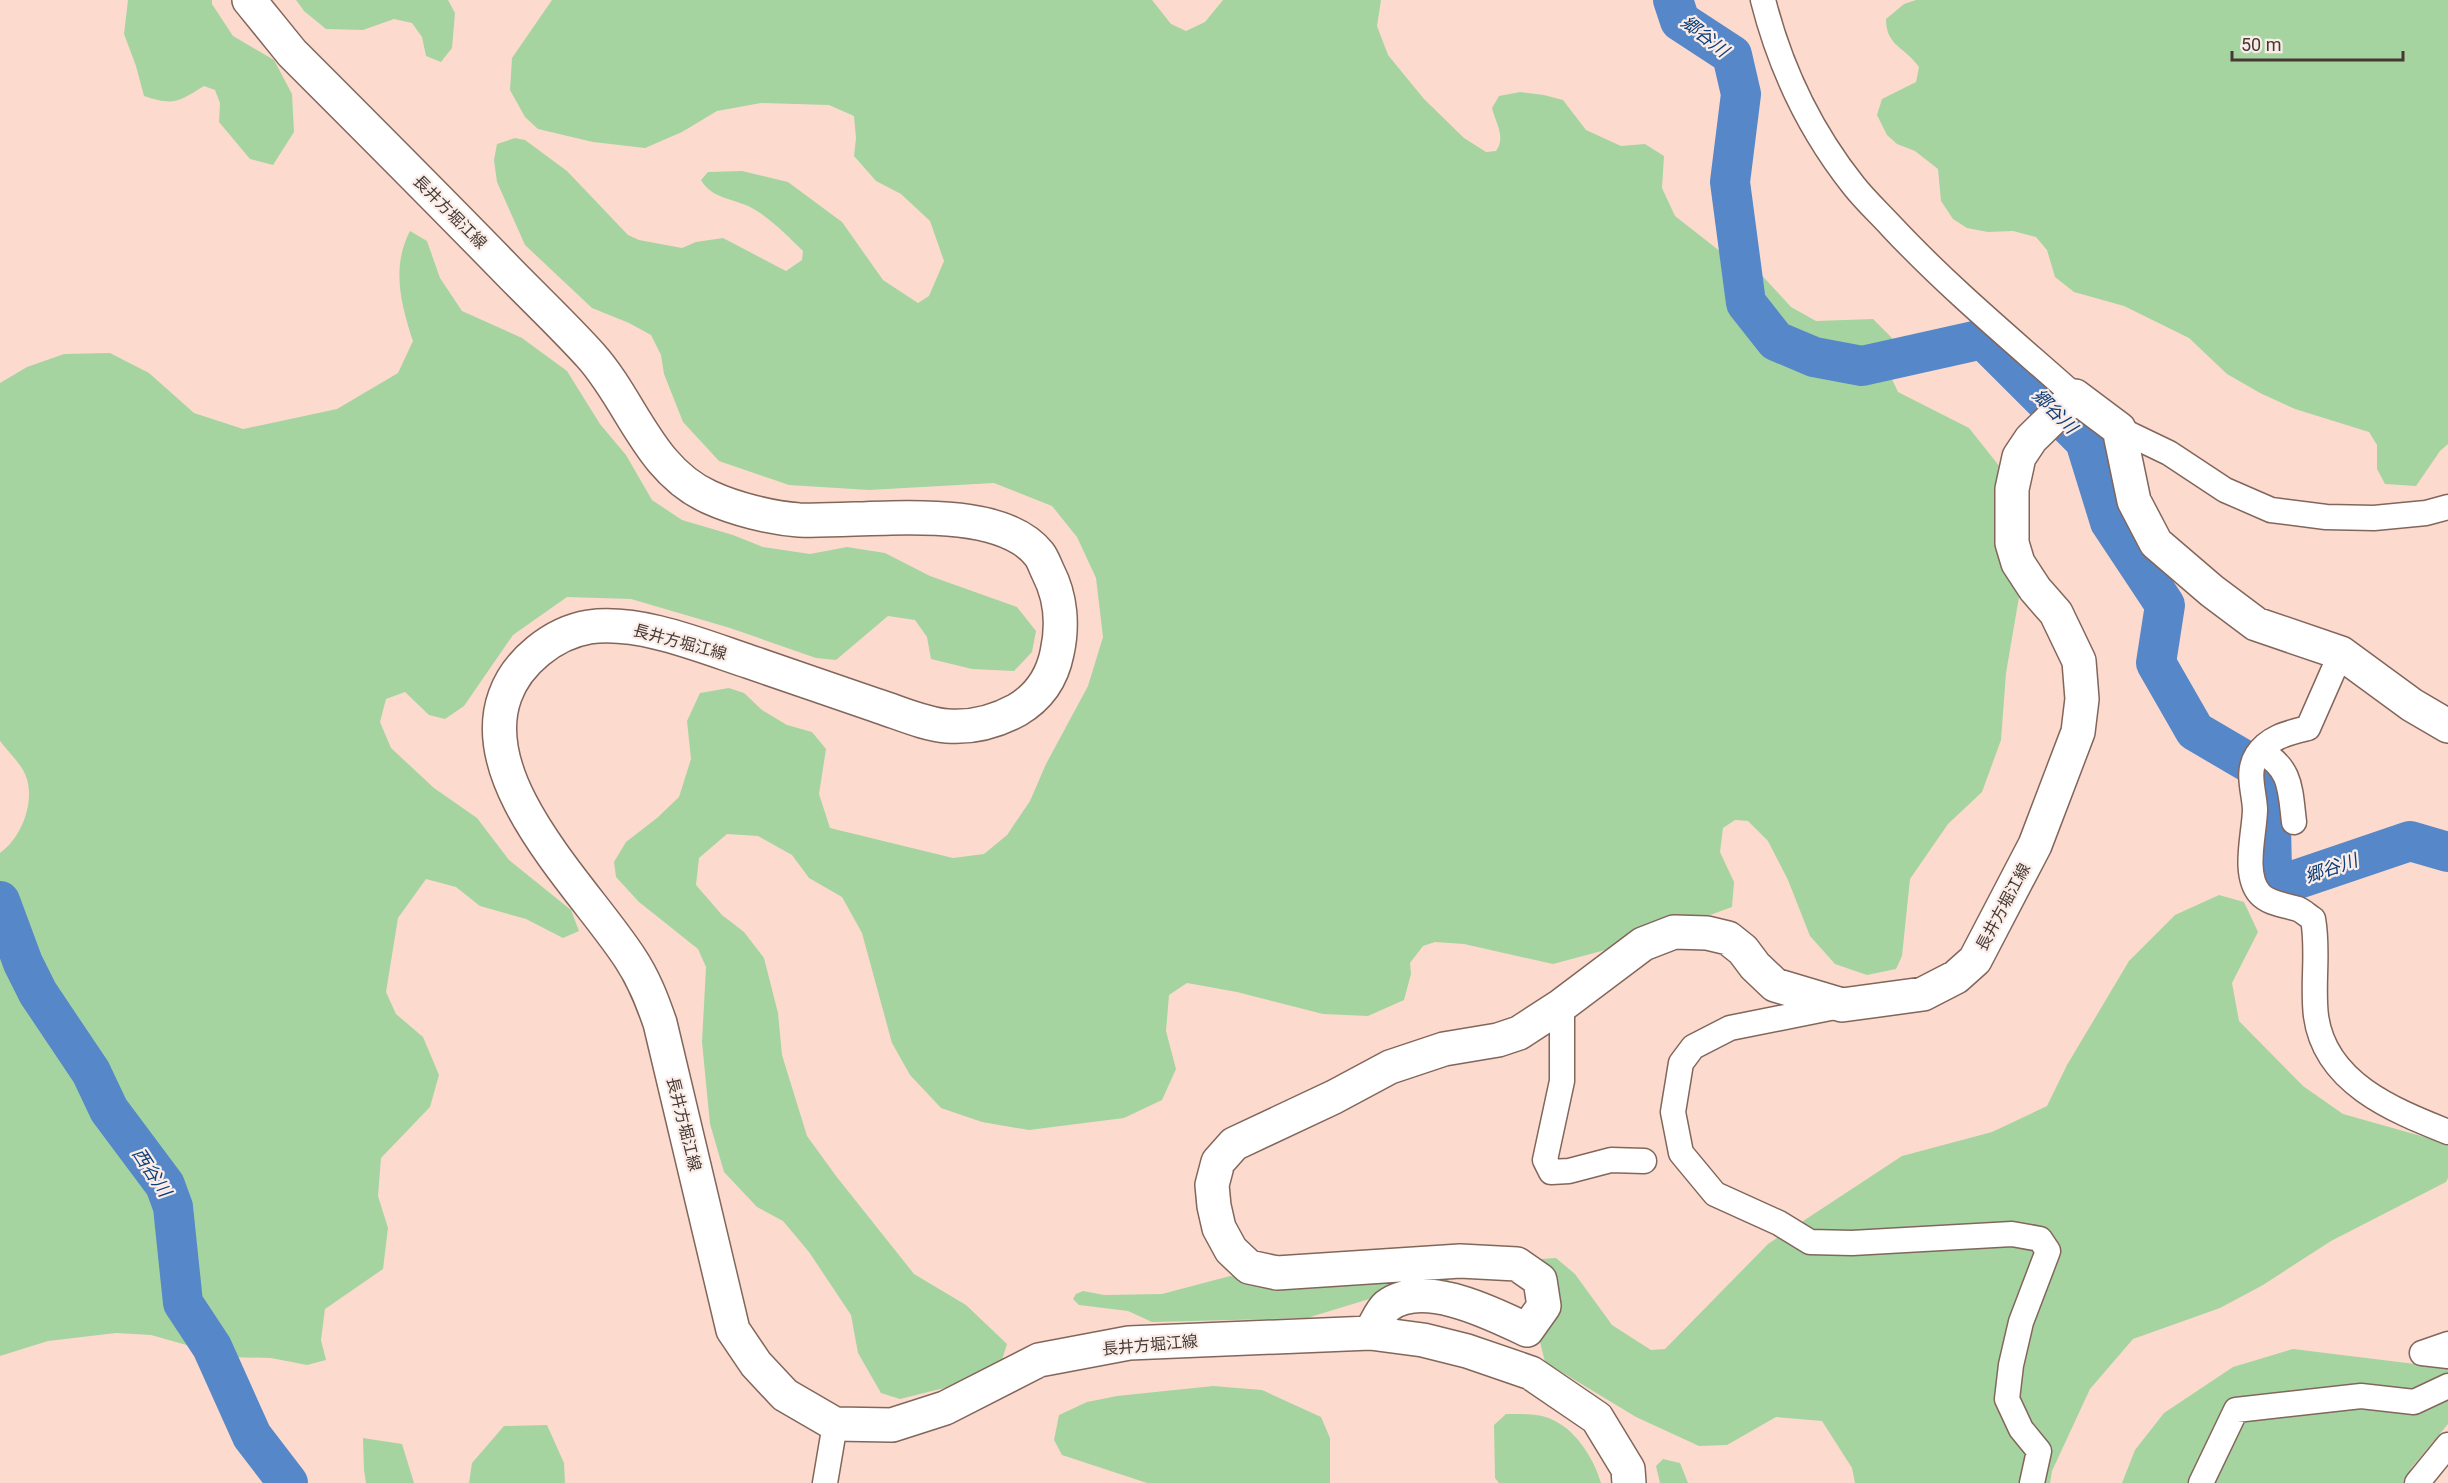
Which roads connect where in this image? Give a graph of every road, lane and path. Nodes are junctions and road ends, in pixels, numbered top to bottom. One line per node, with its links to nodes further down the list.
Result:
1 (249, 0): 20 (main road, 長井方堀江線)
2 (1763, 0): 3 (street)
3 (2071, 400): 4 (main road); 11 (main road, 長井方堀江線)
4 (2119, 429): 5 (street); 6 (main road)
5 (2448, 507)
6 (2341, 653): 7 (main road); 8 (street)
7 (2448, 726)
8 (2260, 751): 9 (street); 12 (street)
9 (2294, 822)
10 (1562, 1005): 11 (main road, 長井方堀江線); 13 (street); 14 (main road, 長井方堀江線)
11 (1842, 1005): 24 (street)
12 (2448, 1132)
13 (1644, 1161)
14 (1527, 1330): 15 (main road); 18 (main road)
15 (1370, 1333): 18 (main road, 長井方堀江線); 20 (main road, 長井方堀江線)
16 (2448, 1344): 17 (street)
17 (2448, 1356)
18 (1531, 1374): 23 (main road, 長井方堀江線)
19 (2448, 1386): 25 (street)
20 (835, 1424): 22 (street)
21 (2448, 1445): 26 (street)
22 (825, 1483)
23 (1629, 1483)
24 (2032, 1483)
25 (2201, 1483)
26 (2417, 1483)

